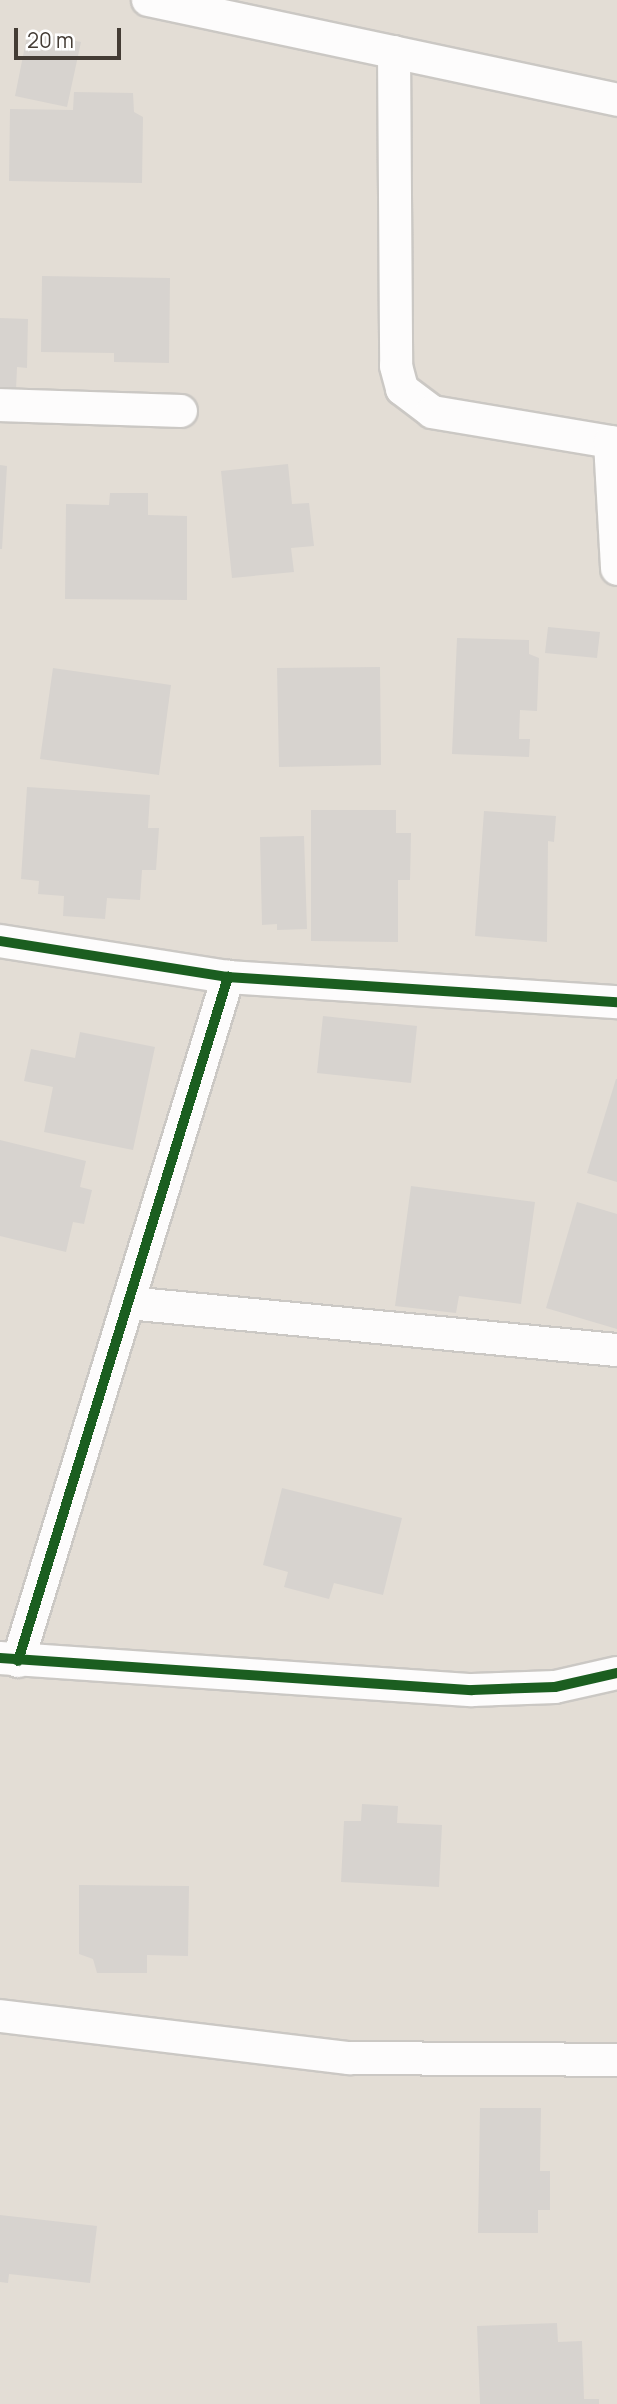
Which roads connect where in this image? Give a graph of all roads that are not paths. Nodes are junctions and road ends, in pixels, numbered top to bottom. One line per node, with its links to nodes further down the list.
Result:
1 (148, 0): 2 (street)
2 (394, 52): 3 (street); 6 (street)
3 (617, 100)
4 (0, 405): 5 (street)
5 (181, 411)
6 (613, 443): 7 (street)
7 (617, 569)
8 (0, 942): 9 (street)
9 (228, 976): 10 (street); 11 (street)
10 (617, 1002)
11 (128, 1303): 12 (street); 13 (street)
12 (617, 1350)
13 (9, 1659): 14 (street)
14 (617, 1673)
15 (0, 2016): 16 (street)
16 (617, 2060)

